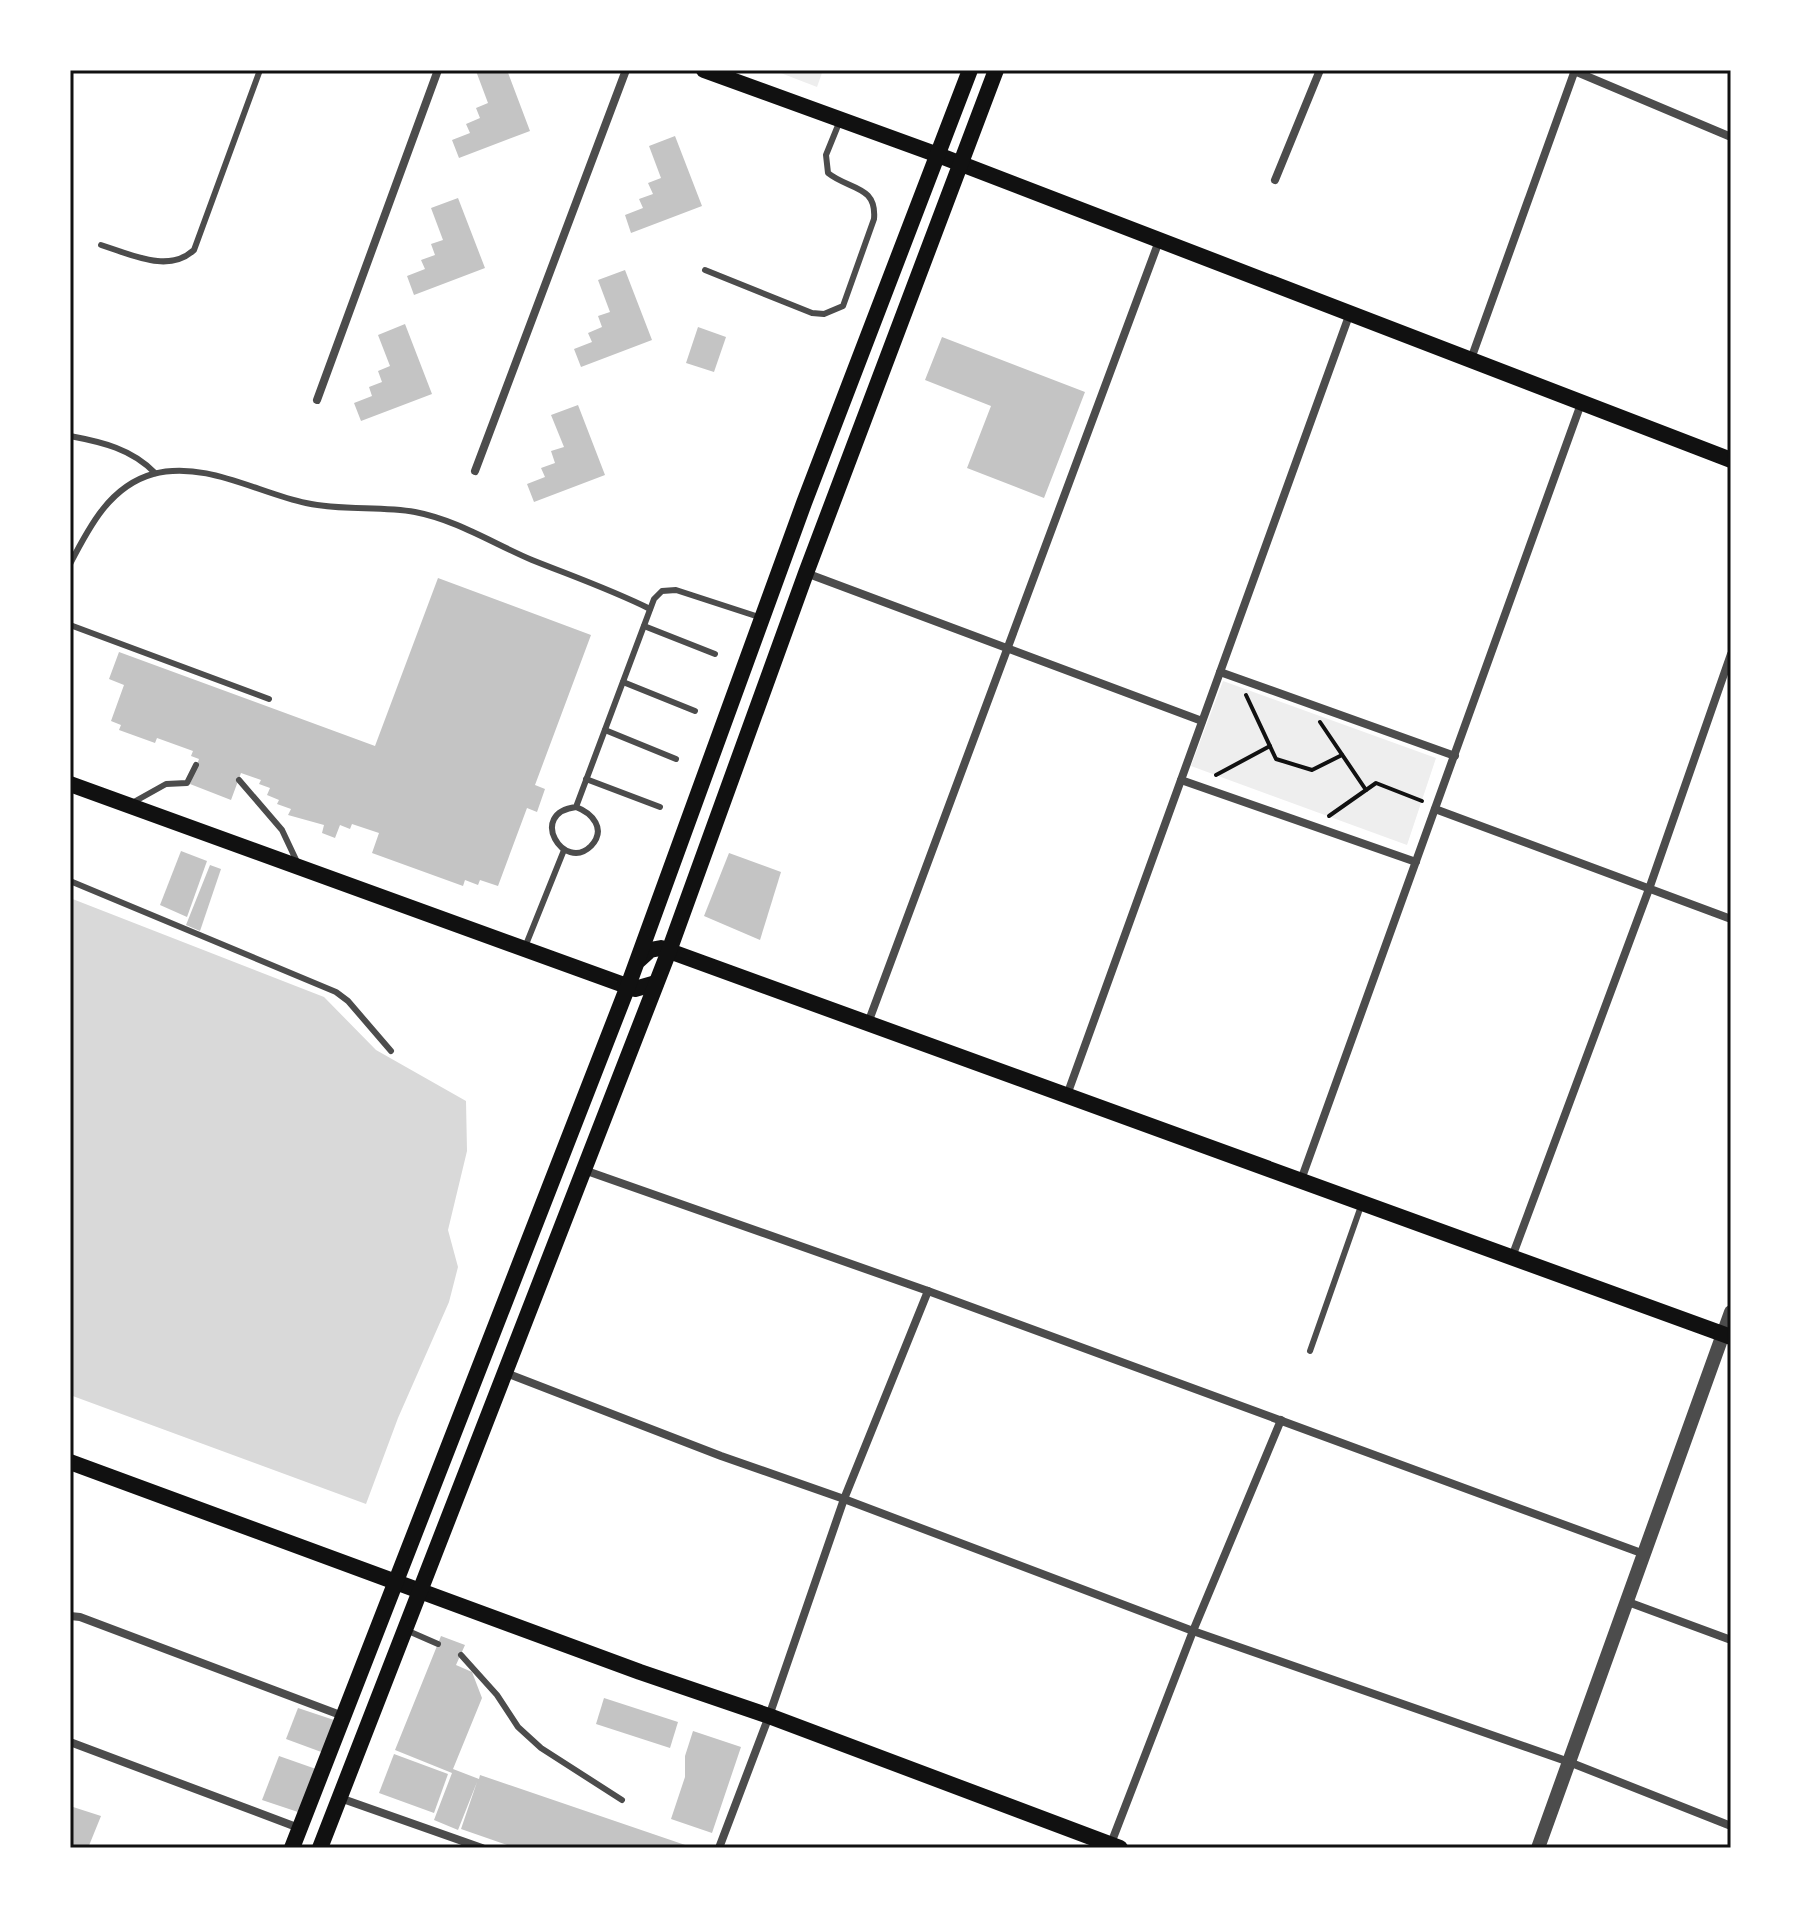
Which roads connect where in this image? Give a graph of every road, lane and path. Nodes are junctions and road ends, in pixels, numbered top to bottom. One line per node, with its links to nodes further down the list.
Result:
1 (260, 70): 16 (lane)
2 (438, 70): 20 (street)
3 (626, 70): 24 (street)
4 (704, 70): 9 (main road)
5 (970, 70): 12 (main road)
6 (996, 70): 13 (main road)
7 (1320, 70): 14 (street)
8 (1574, 70): 11 (street); 19 (street)
9 (726, 74): 10 (main road)
10 (840, 119): 12 (main road); 17 (lane)
11 (1731, 137)
12 (938, 155): 13 (main road); 29 (main road)
13 (960, 164): 15 (main road); 27 (main road)
14 (1275, 180)
15 (1159, 240): 18 (main road); 32 (street)
16 (101, 245)
17 (705, 270)
18 (1350, 313): 19 (main road); 35 (street)
19 (1471, 359): 21 (main road)
20 (317, 400)
21 (1583, 401): 23 (main road); 45 (street)
22 (70, 436): 25 (lane)
23 (1731, 460)
24 (475, 471)
25 (155, 473): 26 (lane); 28 (lane)
26 (70, 564)
27 (806, 573): 32 (street); 67 (main road)
28 (650, 609): 29 (lane); 31 (lane)
29 (762, 618): 68 (main road)
30 (70, 625): 38 (lane)
31 (644, 626): 33 (lane); 36 (lane)
32 (1006, 647): 41 (street); 71 (street)
33 (715, 654)
34 (1731, 654): 64 (street)
35 (1220, 672): 41 (street); 45 (street)
36 (623, 682): 39 (lane); 42 (lane)
37 (1243, 688): 43 (path)
38 (269, 699)
39 (695, 711)
40 (1315, 714): 44 (path)
41 (1202, 721): 51 (street)
42 (605, 730): 46 (lane); 49 (lane)
43 (1270, 746): 44 (path); 48 (path)
44 (1342, 755): 53 (path)
45 (1455, 756): 58 (street)
46 (676, 759)
47 (196, 765): 55 (lane)
48 (1216, 775)
49 (586, 779): 56 (lane); 57 (lane)
50 (239, 780): 62 (lane)
51 (1181, 780): 61 (street); 73 (street)
52 (71, 789): 55 (main road)
53 (1366, 790): 54 (path); 59 (path)
54 (1422, 801)
55 (129, 805): 62 (main road)
56 (576, 807): 60 (lane); 60 (lane)
57 (660, 807)
58 (1435, 809): 61 (street); 64 (street)
59 (1329, 816)
60 (564, 850): 66 (lane)
61 (1416, 862): 75 (street)
62 (299, 867): 66 (main road)
63 (70, 881): 72 (lane)
64 (1649, 889): 65 (street); 77 (street)
65 (1731, 919)
66 (525, 949): 70 (main road)
67 (669, 951): 68 (main road); 69 (main road); 71 (main road)
68 (636, 965): 70 (main road)
69 (656, 983): 70 (main road); 74 (main road)
70 (628, 986): 87 (main road)
71 (868, 1023): 73 (main road)
72 (391, 1051)
73 (1067, 1096): 75 (main road)
74 (584, 1170): 78 (street); 82 (main road)
75 (1301, 1180): 76 (main road)
76 (1362, 1203): 77 (main road); 81 (lane)
77 (1512, 1257): 80 (main road)
78 (928, 1291): 83 (street); 85 (street)
79 (1731, 1312): 80 (street)
80 (1727, 1335): 86 (street)
81 (1310, 1351)
82 (506, 1373): 85 (street); 88 (main road)
83 (1281, 1420): 86 (street); 92 (street)
84 (70, 1462): 87 (main road)
85 (844, 1499): 92 (street); 97 (street)
86 (1645, 1554): 89 (street)
87 (396, 1581): 88 (main road); 96 (main road)
88 (422, 1592): 91 (main road); 97 (main road)
89 (1628, 1602): 93 (street); 99 (street)
90 (70, 1616): 96 (street)
91 (406, 1630): 94 (lane); 100 (main road)
92 (1193, 1631): 99 (street); 104 (street)
93 (1731, 1640)
94 (438, 1644)
95 (461, 1655): 101 (lane)
96 (344, 1716): 103 (main road)
97 (769, 1716): 104 (main road); 108 (street)
98 (70, 1742): 103 (street)
99 (1569, 1762): 102 (street); 109 (street)
100 (340, 1798): 106 (main road); 107 (street)
101 (622, 1800)
102 (1731, 1826)
103 (300, 1829): 105 (main road)
104 (1113, 1847)
105 (292, 1848)
106 (320, 1848)
107 (482, 1848)
108 (719, 1848)
109 (1538, 1848)

